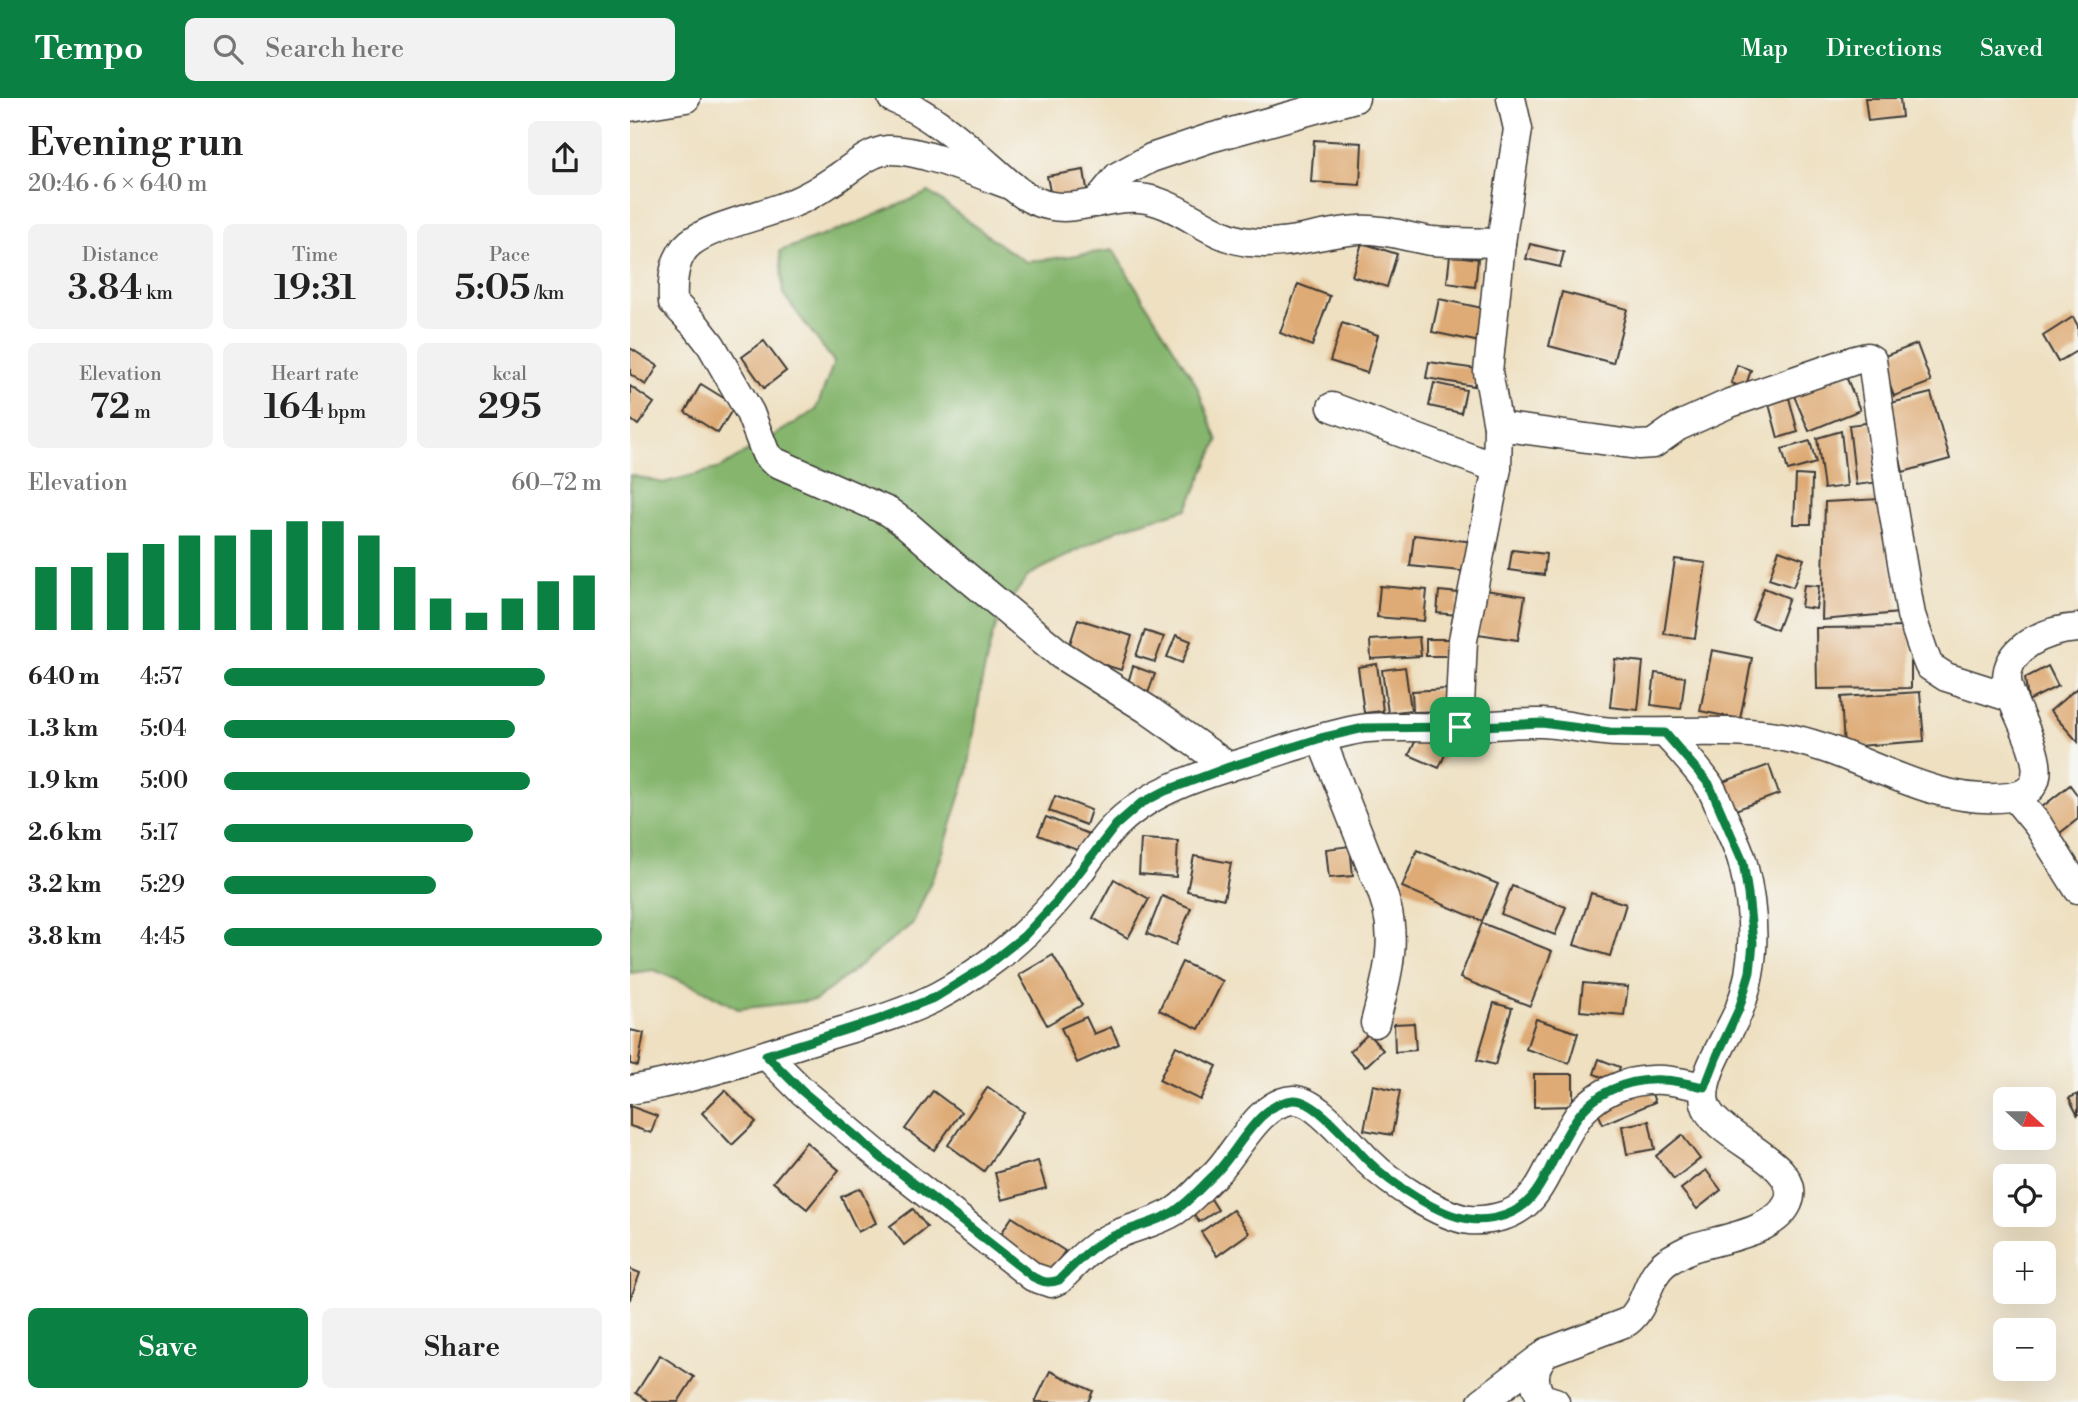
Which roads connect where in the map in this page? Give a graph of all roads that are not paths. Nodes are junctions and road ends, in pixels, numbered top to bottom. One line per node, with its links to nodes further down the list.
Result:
1 (687, 98): 5 (street)
2 (892, 98): 6 (street)
3 (1355, 98): 7 (street)
4 (1511, 98): 8 (street)
5 (630, 107)
6 (1012, 186): 7 (street); 17 (street)
7 (1096, 203): 8 (street)
8 (1501, 243): 10 (street)
9 (1332, 407): 11 (street)
10 (1498, 426): 11 (street); 13 (street)
11 (1497, 468): 14 (street)
12 (2078, 628): 13 (street)
13 (2012, 698): 18 (street)
14 (1460, 727): 15 (street); 16 (street)
15 (1665, 733): 18 (street); 22 (street)
16 (1321, 738): 17 (street); 20 (street)
17 (1229, 767): 21 (street)
18 (2014, 796): 19 (street)
19 (2078, 889)
20 (1375, 1023)
21 (766, 1055): 22 (street); 23 (street)
22 (1705, 1087): 24 (street)
23 (630, 1090)
24 (1540, 1359): 25 (street); 26 (street)
25 (1482, 1402)
26 (1555, 1402)

